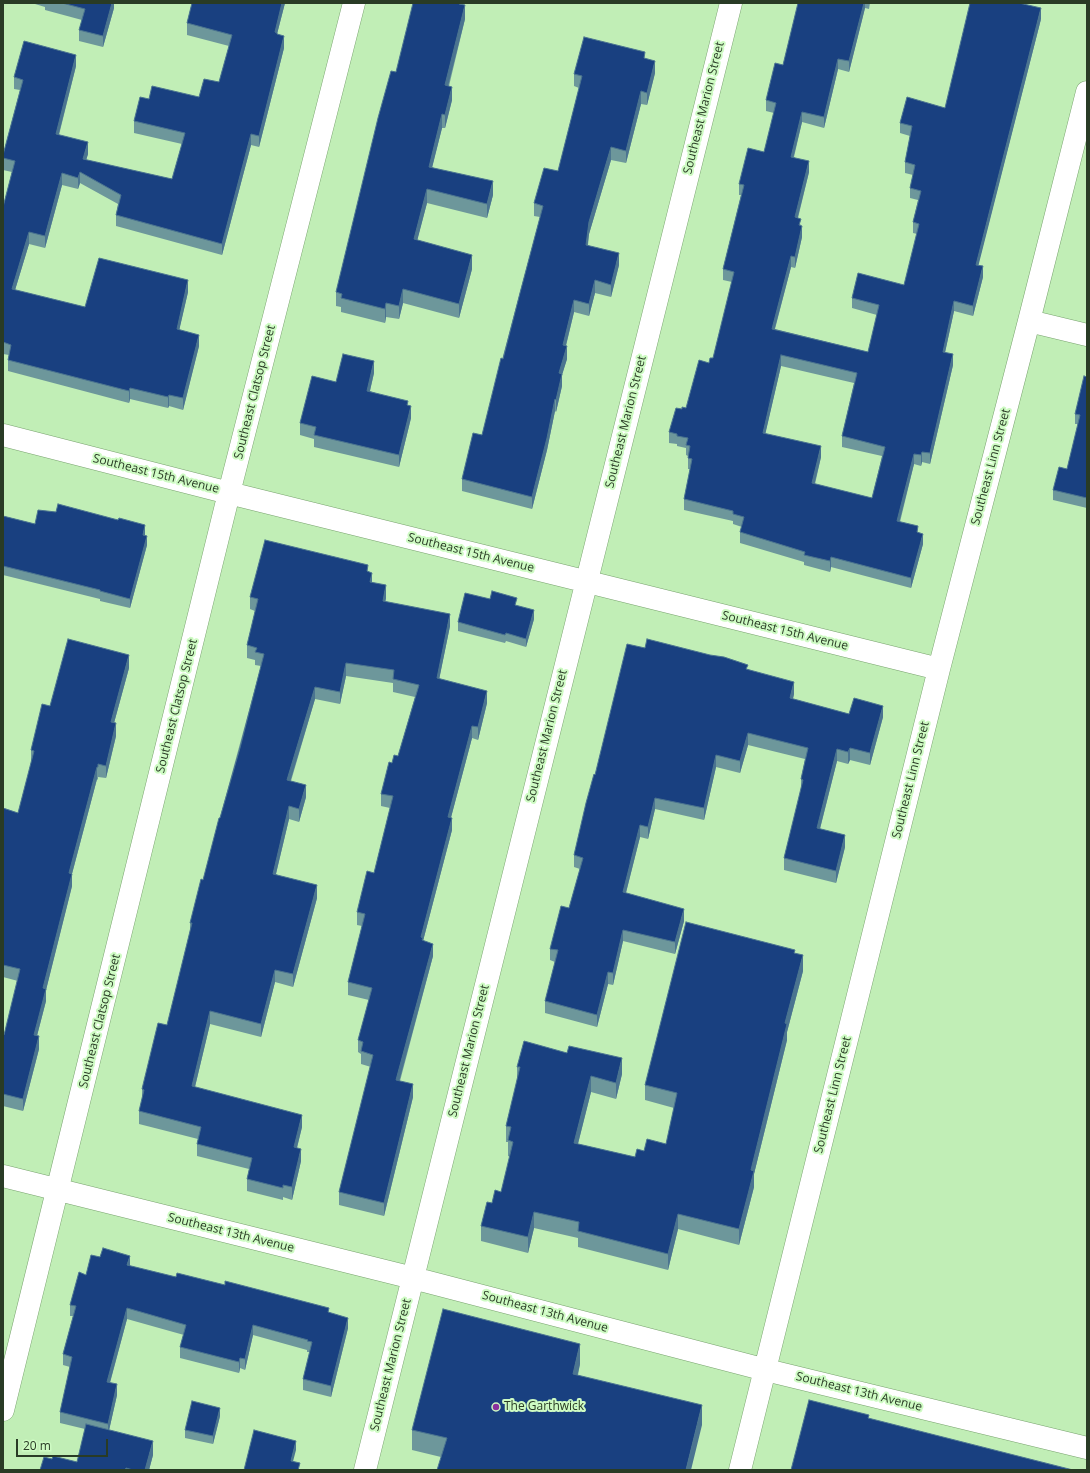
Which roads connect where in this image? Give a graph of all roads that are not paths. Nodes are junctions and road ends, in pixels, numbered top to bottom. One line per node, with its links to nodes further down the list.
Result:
1 (354, 3): 7 (street, Southeast Clatsop Street)
2 (731, 3): 8 (street, Southeast Marion Street)
3 (1087, 92): 4 (street, Southeast Linn Street)
4 (1029, 321): 5 (street); 9 (street, Southeast Linn Street)
5 (1087, 335)
6 (3, 435): 7 (street, Southeast 15th Avenue)
7 (230, 493): 8 (street, Southeast 15th Avenue); 11 (street, Southeast Clatsop Street)
8 (586, 581): 9 (street, Southeast 15th Avenue); 12 (street, Southeast Marion Street)
9 (939, 669): 13 (street, Southeast Linn Street)
10 (3, 1176): 11 (street, Southeast 13th Avenue)
11 (58, 1190): 12 (street, Southeast 13th Avenue); 14 (street, Southeast Clatsop Street)
12 (413, 1278): 13 (street, Southeast 13th Avenue); 16 (street, Southeast Marion Street)
13 (766, 1370): 15 (street, Southeast 13th Avenue); 17 (street, Southeast Linn Street)
14 (3, 1410)
15 (1087, 1448)
16 (365, 1470)
17 (740, 1470)

